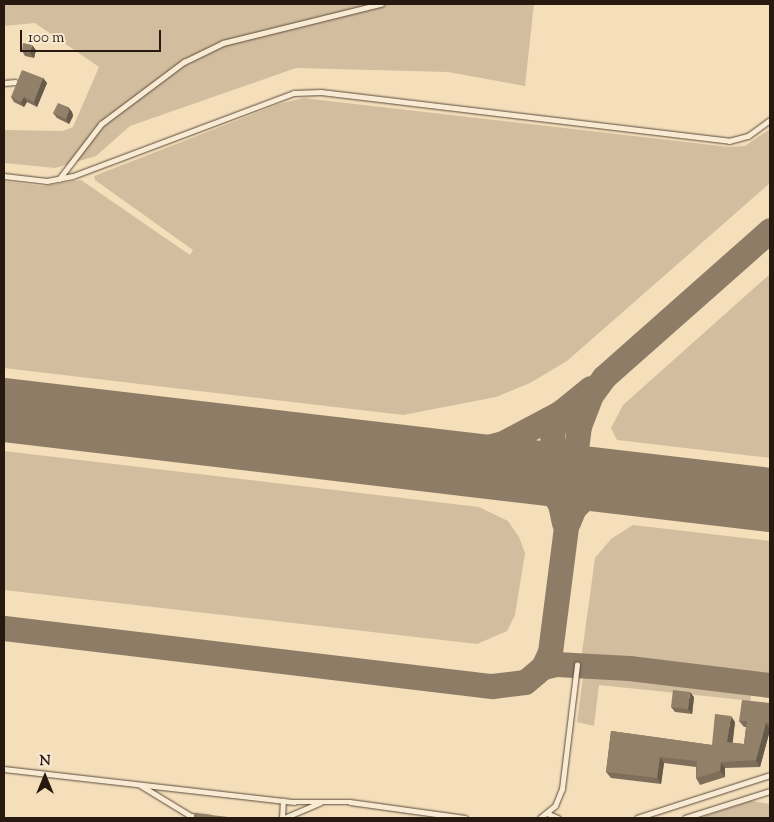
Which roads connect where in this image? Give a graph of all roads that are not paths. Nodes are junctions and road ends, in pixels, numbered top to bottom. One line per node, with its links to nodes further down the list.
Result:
1 (381, 4): 6 (lane)
2 (15, 82): 3 (lane)
3 (4, 83)
4 (770, 120): 6 (lane)
5 (4, 176): 6 (lane)
6 (58, 179)
7 (577, 665): 14 (lane)
8 (4, 769): 10 (lane)
9 (770, 775): 20 (lane)
10 (139, 784): 12 (lane); 15 (lane)
11 (770, 790): 21 (lane)
12 (283, 801): 13 (lane); 16 (lane)
13 (324, 802): 16 (lane); 17 (lane)
14 (549, 814): 18 (lane); 19 (lane)
15 (209, 818)
16 (283, 818)
17 (465, 818)
18 (540, 818)
19 (558, 818)
20 (637, 818)
21 (685, 818)

